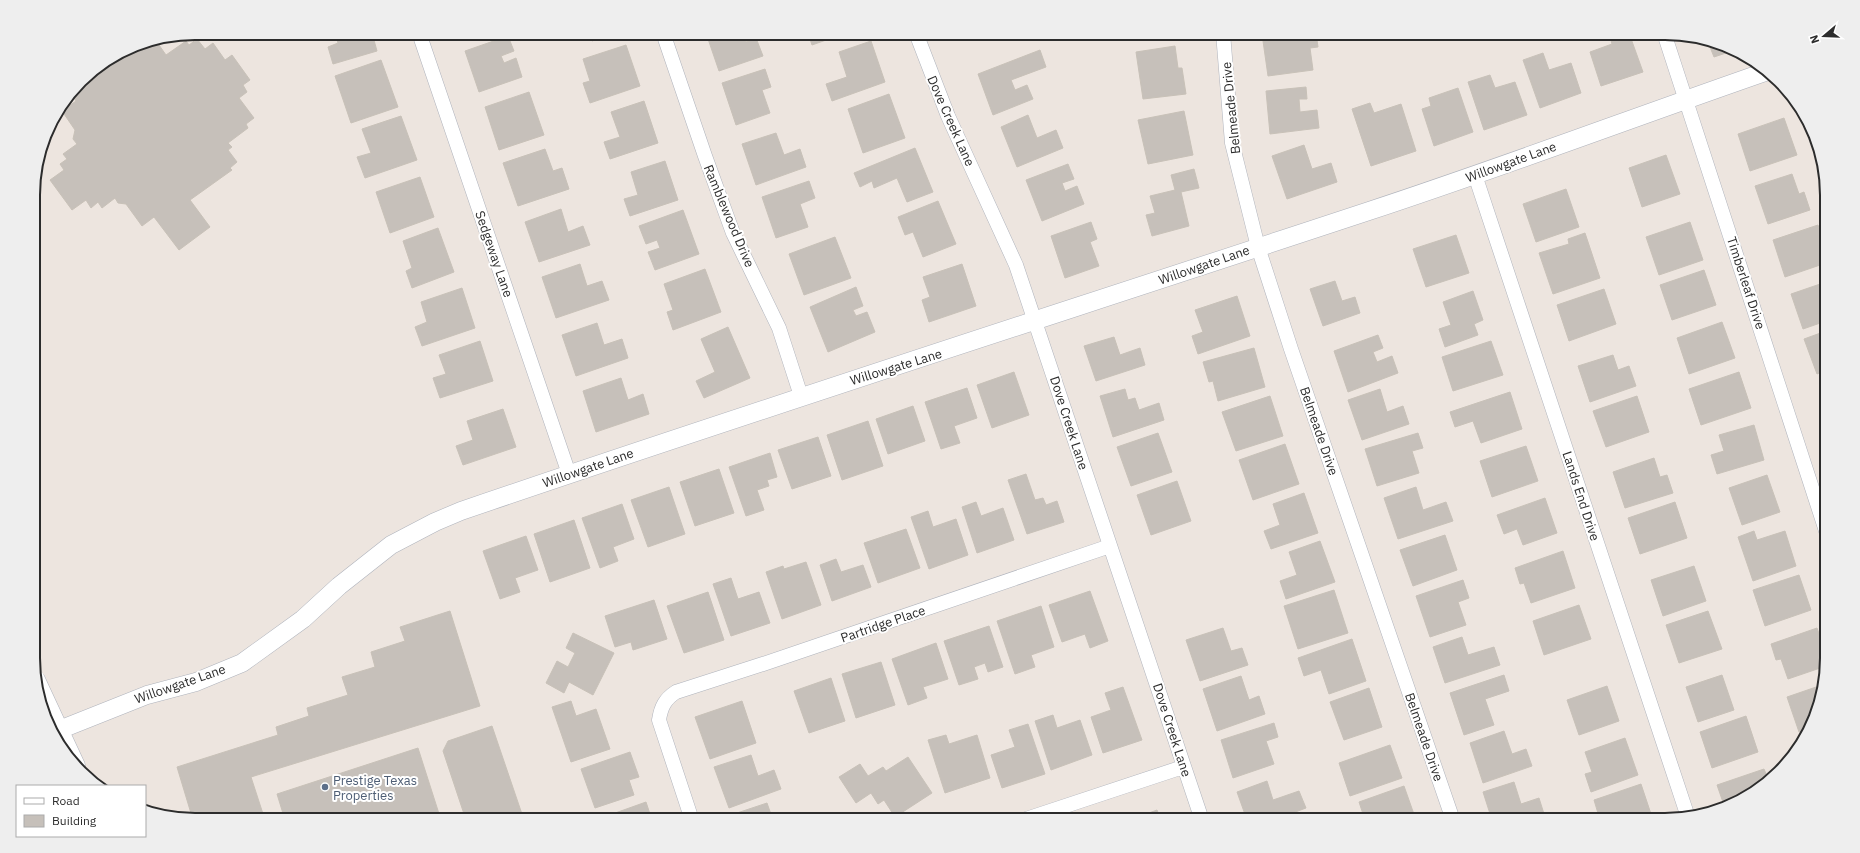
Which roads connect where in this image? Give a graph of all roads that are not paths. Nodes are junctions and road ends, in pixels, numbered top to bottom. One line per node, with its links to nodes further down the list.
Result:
1 (421, 40): 12 (street, Sedgeway Lane)
2 (665, 40): 11 (street, Ramblewood Drive)
3 (919, 40): 10 (street, Dove Creek Lane)
4 (1224, 40): 9 (street, Belmeade Drive)
5 (1666, 40): 7 (street, Timberleaf Drive)
6 (1761, 73): 7 (street, Willowgate Lane)
7 (1686, 99): 8 (street, Willowgate Lane); 13 (street, Timberleaf Drive)
8 (1475, 176): 9 (street, Willowgate Lane); 19 (street, Lands End Drive)
9 (1258, 247): 10 (street, Willowgate Lane); 23 (street, Belmeade Drive)
10 (1035, 322): 11 (street, Willowgate Lane); 14 (street, Dove Creek Lane)
11 (801, 396): 12 (street, Willowgate Lane)
12 (569, 474): 16 (street, Willowgate Lane)
13 (1820, 512)
14 (1110, 546): 18 (street, Dove Creek Lane); 20 (street, Partridge Place)
15 (48, 708): 16 (main road)
16 (59, 730): 17 (main road)
17 (63, 740)
18 (1183, 767): 21 (street); 22 (street, Dove Creek Lane)
19 (1686, 812)
20 (690, 813)
21 (1044, 813)
22 (1199, 813)
23 (1451, 813)

